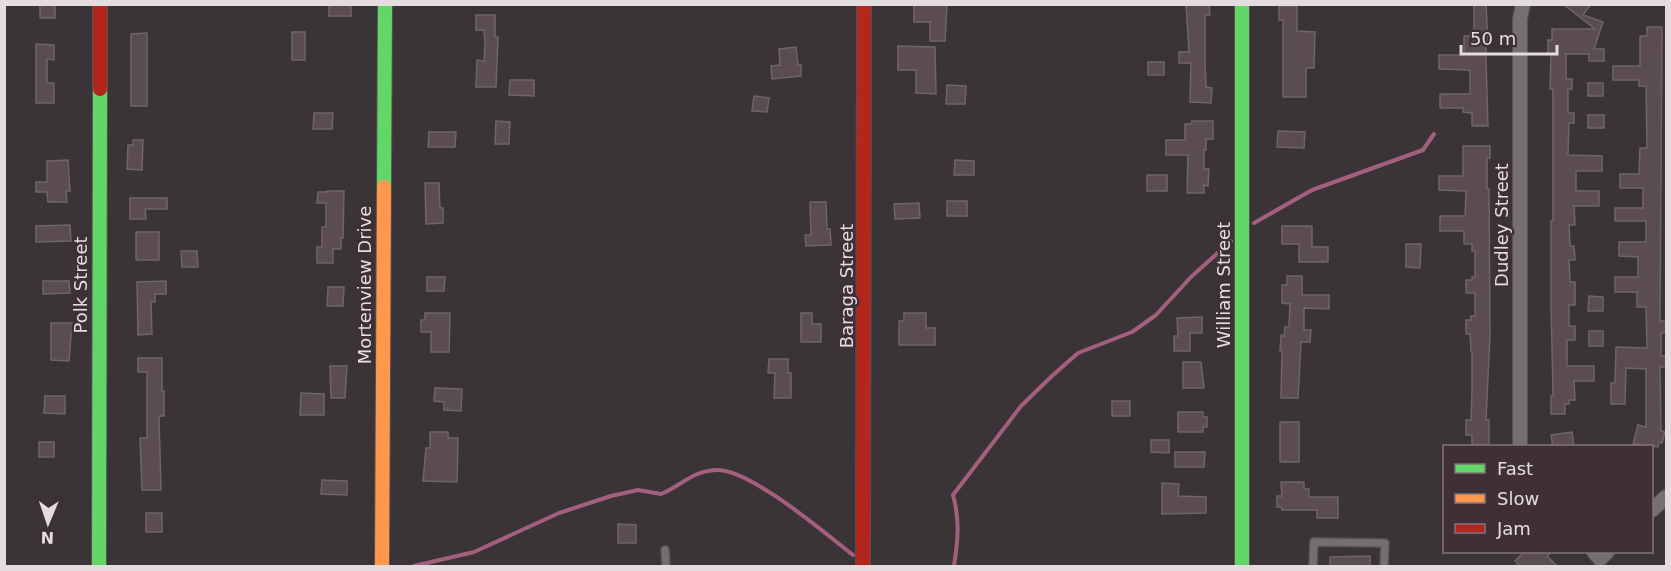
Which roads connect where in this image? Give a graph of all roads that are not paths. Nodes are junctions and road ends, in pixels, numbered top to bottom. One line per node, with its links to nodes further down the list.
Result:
1 (100, 4): 10 (street, Polk Street)
2 (385, 4): 11 (street, Mortenview Drive)
3 (864, 4): 13 (street, Baraga Street)
4 (1242, 4): 14 (street, William Street)
5 (1523, 4): 6 (street, Dudley Street)
6 (1520, 445)
7 (1666, 497): 8 (street)
8 (1653, 509)
9 (665, 550): 12 (lane)
10 (99, 567)
11 (382, 567)
12 (666, 567)
13 (863, 567)
14 (1242, 567)
15 (1313, 567): 16 (lane)
16 (1384, 567)

